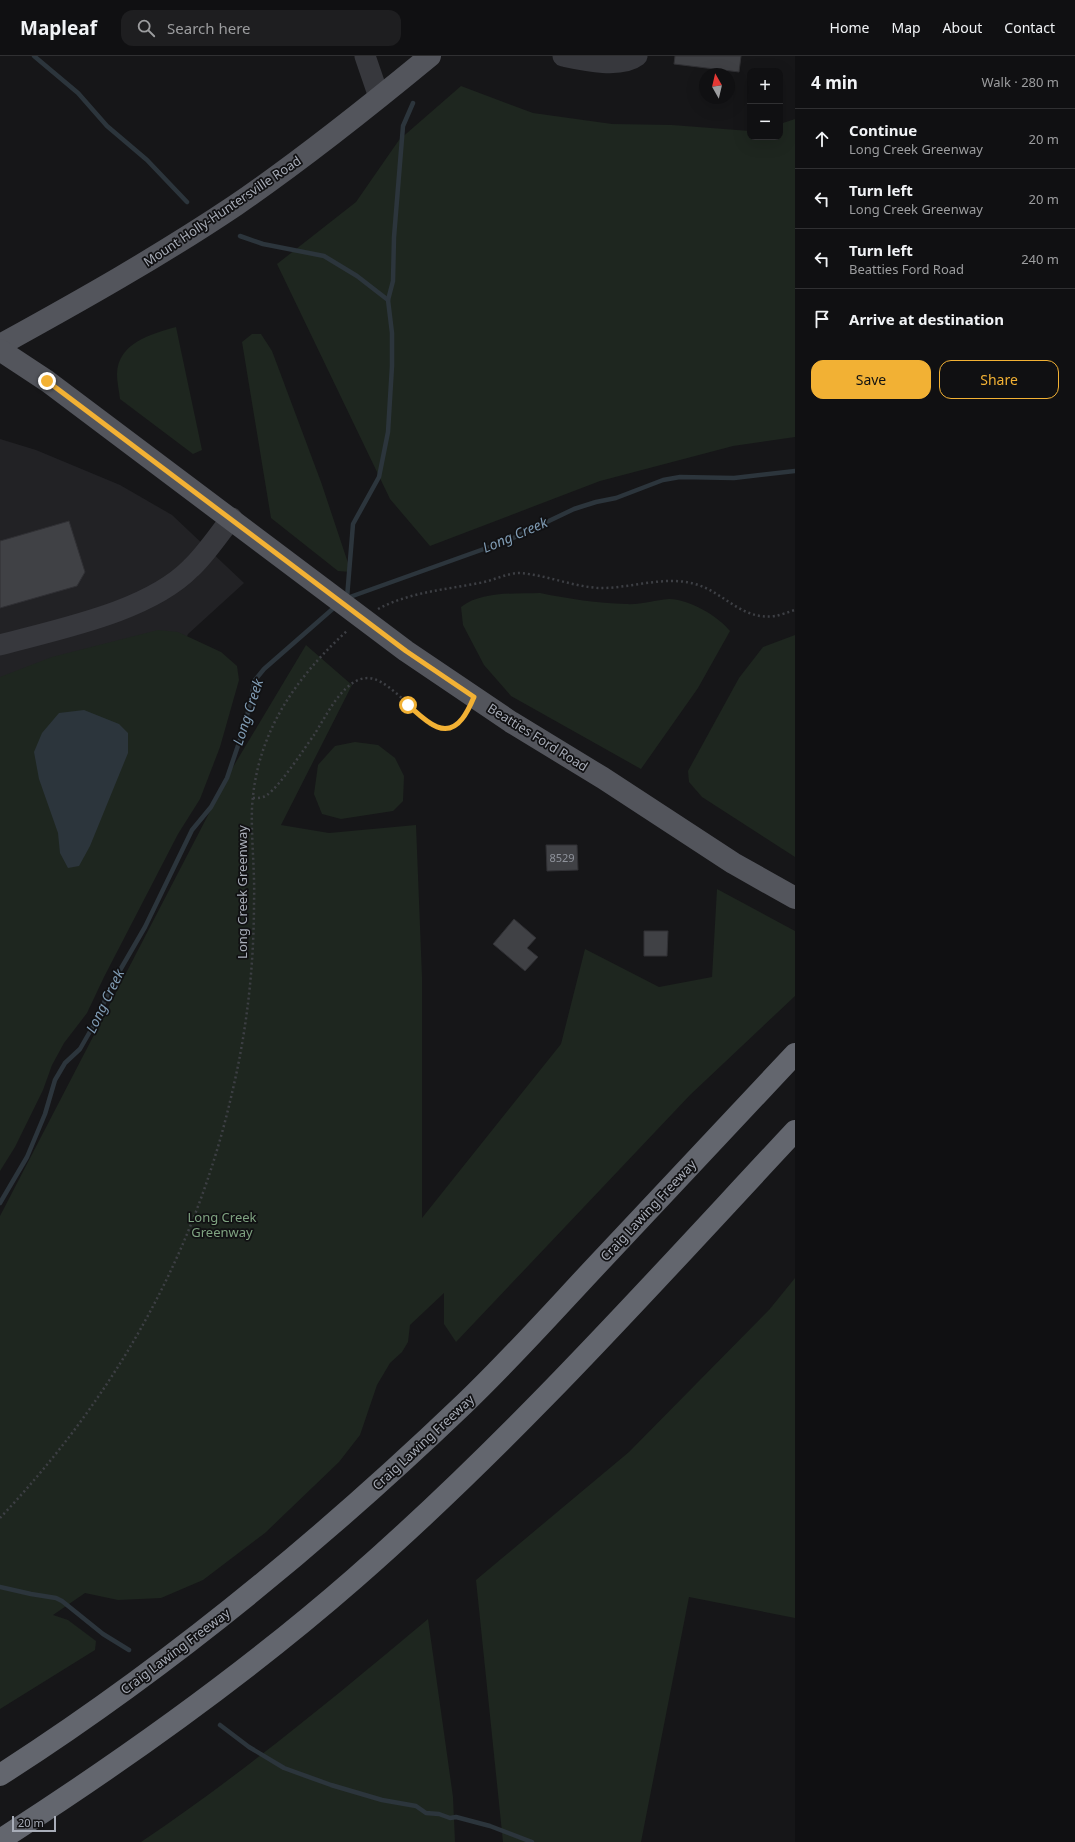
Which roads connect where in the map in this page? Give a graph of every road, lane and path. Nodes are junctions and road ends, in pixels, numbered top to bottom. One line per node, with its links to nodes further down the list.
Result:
1 (365, 56): 5 (street)
2 (430, 56): 5 (main road, Mount Holly-Huntersville Road)
3 (563, 56): 4 (street)
4 (637, 56)
5 (379, 97): 6 (main road, Mount Holly-Huntersville Road)
6 (0, 345)
7 (0, 350): 8 (main road, Beatties Ford Road)
8 (232, 518): 12 (street); 13 (main road, Beatties Ford Road)
9 (795, 610): 10 (path)
10 (373, 612)
11 (353, 626): 14 (path, Long Creek Greenway)
12 (0, 645)
13 (474, 697): 14 (path); 15 (main road, Beatties Ford Road)
14 (253, 798): 18 (path, Long Creek Greenway)
15 (795, 898)
16 (795, 1054): 19 (highway, Craig Lawing Freeway)
17 (795, 1131): 20 (highway)
18 (0, 1518)
19 (0, 1775)
20 (0, 1840)

